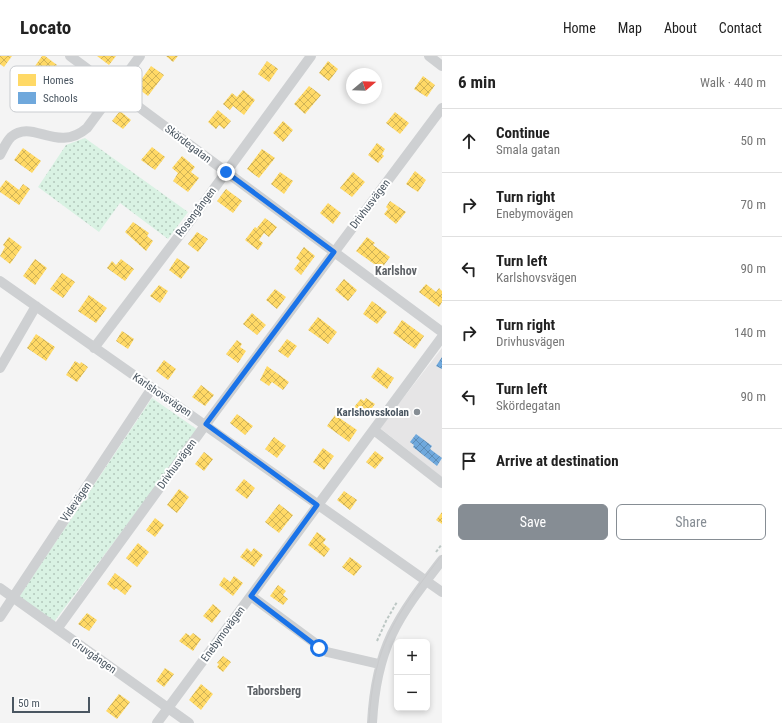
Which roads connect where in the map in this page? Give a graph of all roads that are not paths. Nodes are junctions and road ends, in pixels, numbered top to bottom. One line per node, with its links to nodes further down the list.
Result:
1 (70, 56): 5 (street, Skördegatan)
2 (140, 56): 6 (street)
3 (311, 56): 12 (street, Rosengången)
4 (429, 56): 7 (street)
5 (83, 66)
6 (133, 66)
7 (442, 66)
8 (442, 108): 13 (street, Drivhusvägen)
9 (142, 110): 12 (street, Skördegatan)
10 (99, 112): 11 (street)
11 (0, 155)
12 (226, 172): 13 (street, Skördegatan); 18 (street, Rosengången)
13 (334, 252): 16 (street, Skördegatan); 21 (street, Drivhusvägen)
14 (0, 281): 15 (street, Karlshovsvägen)
15 (36, 306): 18 (street, Karlshovsvägen); 19 (street)
16 (442, 332)
17 (442, 337): 22 (street, Enebymovägen)
18 (94, 348): 20 (street, Karlshovsvägen)
19 (0, 368)
20 (152, 388): 21 (street, Karlshovsvägen); 30 (street, Videvägen)
21 (206, 424): 24 (street, Karlshovsvägen); 32 (street, Drivhusvägen)
22 (374, 430): 23 (street); 24 (street, Enebymovägen)
23 (442, 482)
24 (317, 505): 26 (street, Karlshovsvägen); 29 (street, Enebymovägen)
25 (442, 560): 26 (street)
26 (426, 581): 28 (street, Karlshovsvägen); 33 (street)
27 (0, 588): 30 (street, Gruvgången)
28 (442, 592)
29 (251, 596): 33 (street); 34 (street, Enebymovägen)
30 (13, 597): 31 (street, Videvägen); 32 (street, Gruvgången)
31 (0, 617)
32 (57, 629): 34 (street, Gruvgången)
33 (379, 664): 37 (street)
34 (168, 708): 35 (street, Enebymovägen); 36 (street, Gruvgången)
35 (157, 723)
36 (189, 723)
37 (372, 723)

